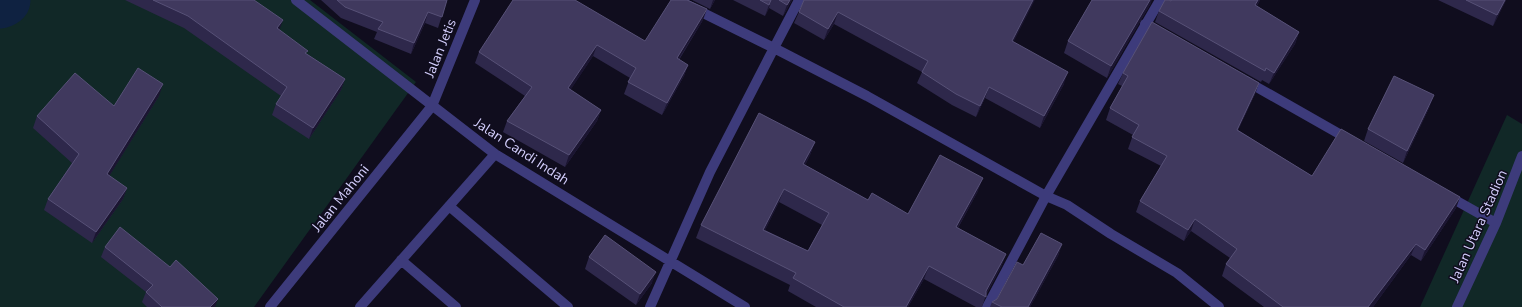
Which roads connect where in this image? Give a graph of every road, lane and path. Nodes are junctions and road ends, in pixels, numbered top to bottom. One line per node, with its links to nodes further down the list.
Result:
1 (296, 0): 10 (street, Jalan Candi Indah)
2 (475, 0): 10 (street, Jalan Jetis)
3 (677, 0): 8 (street)
4 (799, 0): 8 (street)
5 (1160, 0): 6 (street)
6 (1145, 24): 7 (street); 15 (street)
7 (1173, 39)
8 (774, 48): 15 (street); 19 (street)
9 (1234, 74): 11 (street)
10 (432, 106): 12 (street, Jalan Candi Indah); 20 (street, Jalan Mahoni)
11 (1358, 145)
12 (495, 154): 16 (street); 19 (street, Jalan Candi Indah)
13 (1522, 156): 17 (street, Jalan Utara Stadion)
14 (1441, 192): 17 (street)
15 (1046, 196): 26 (street); 27 (street)
16 (449, 206): 18 (street); 23 (street)
17 (1496, 223): 28 (street, Jalan Utara Stadion)
18 (401, 260): 21 (street); 22 (street)
19 (669, 260): 24 (street); 25 (street, Jalan Candi Indah)
20 (270, 307)
21 (360, 307)
22 (456, 307)
23 (568, 307)
24 (650, 307)
25 (745, 307)
26 (987, 307)
27 (1219, 307)
28 (1457, 307)

